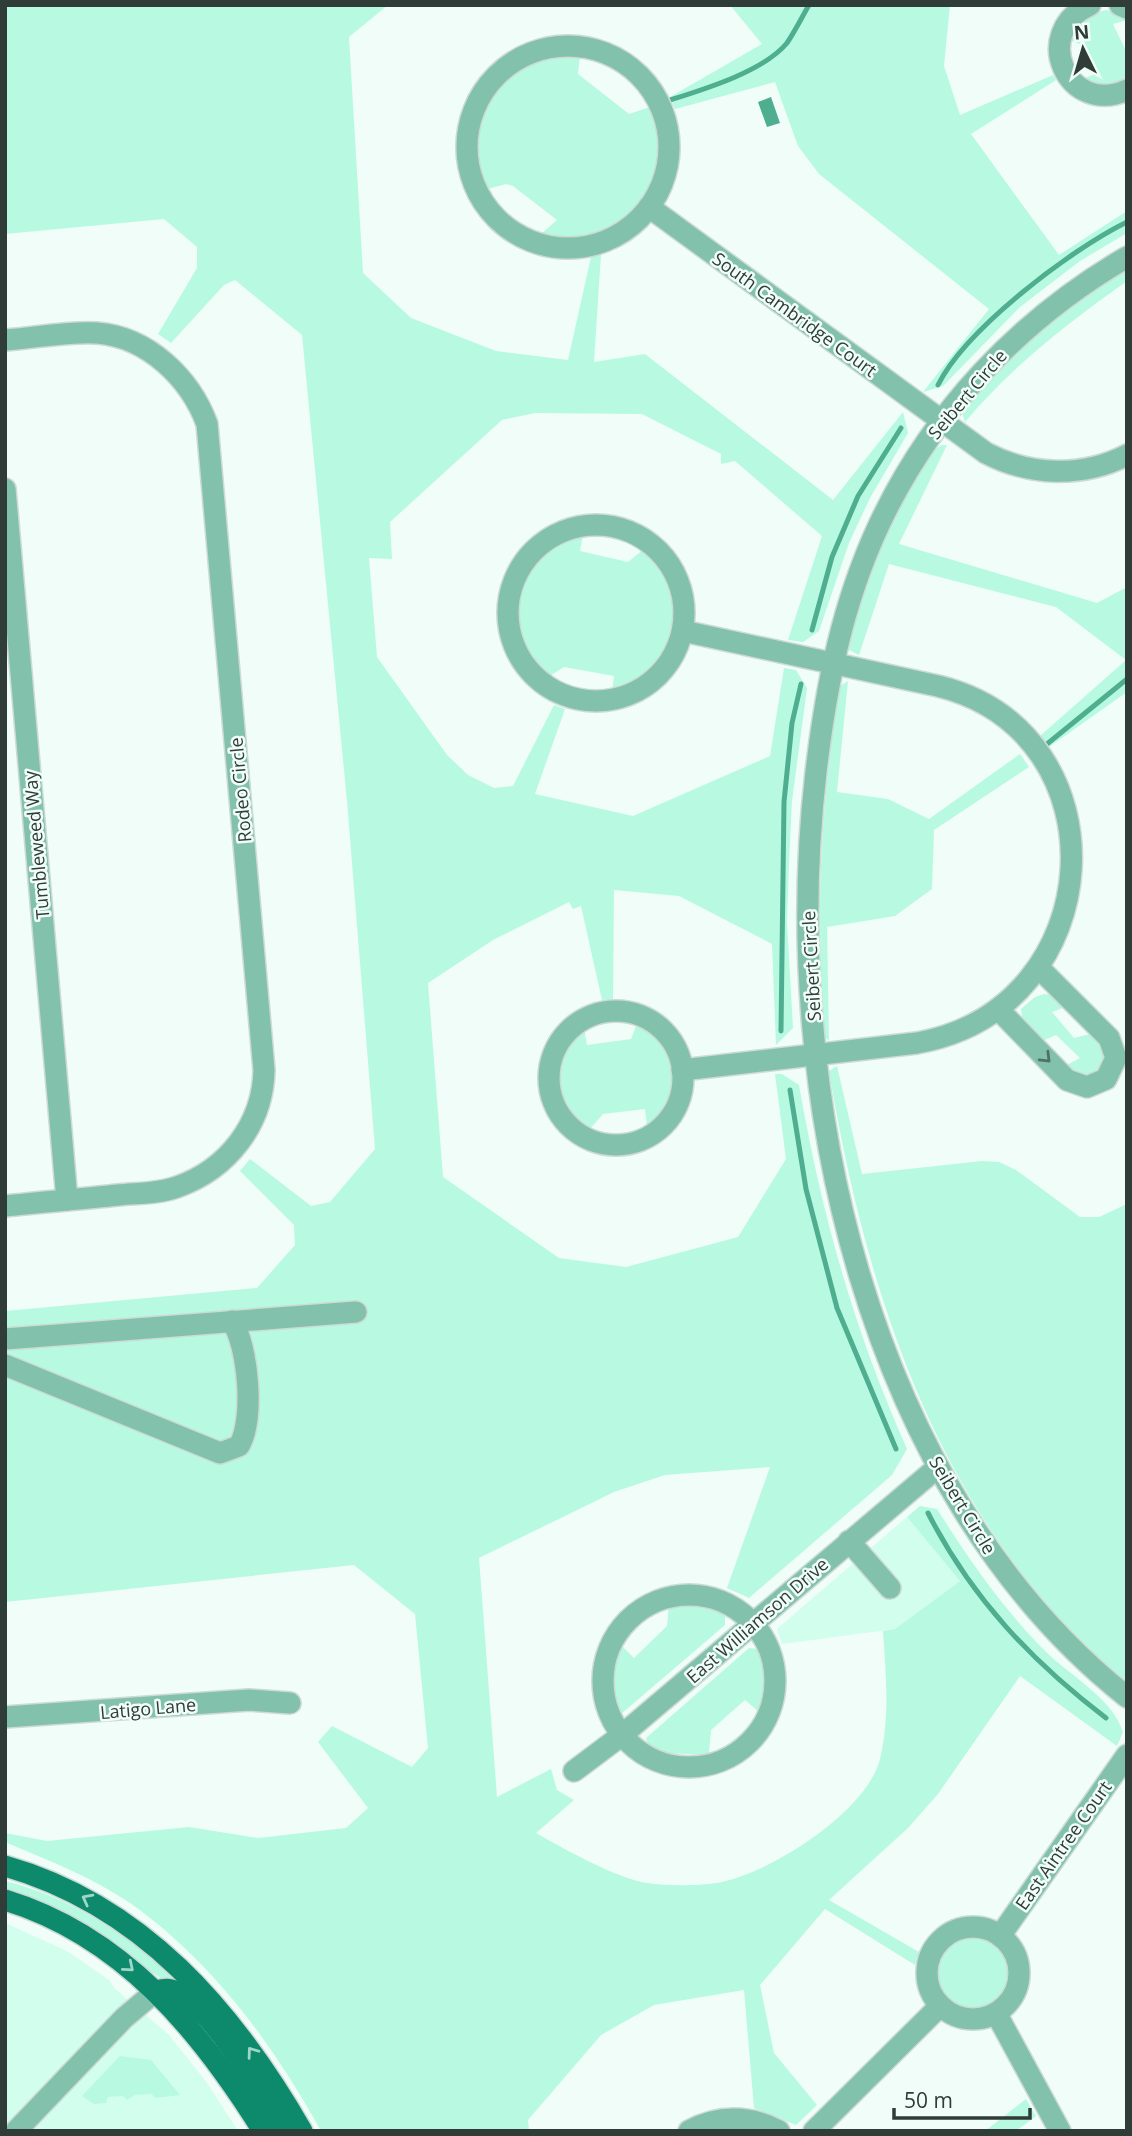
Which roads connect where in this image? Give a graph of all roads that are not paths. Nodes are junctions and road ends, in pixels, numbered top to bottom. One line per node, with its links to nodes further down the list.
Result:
1 (1090, 5): 4 (street)
2 (1120, 5): 3 (street)
3 (1127, 8)
4 (1126, 92)
5 (649, 207): 5 (street); 8 (street, South Cambridge Court)
6 (1127, 257): 8 (street, Seibert Circle)
7 (5, 340): 17 (street, Rodeo Circle)
8 (940, 421): 9 (street, South Cambridge Court); 12 (street, Seibert Circle)
9 (1127, 455)
10 (5, 489): 17 (street, Tumbleweed Way)
11 (683, 631): 11 (street); 12 (street)
12 (833, 663): 13 (street); 15 (street, Seibert Circle)
13 (1039, 968): 14 (street); 14 (street, one-way to 13)
14 (998, 1009): 15 (street)
15 (816, 1054): 16 (street); 23 (street, Seibert Circle)
16 (682, 1070): 16 (street)
17 (67, 1200): 18 (street, Rodeo Circle)
18 (5, 1206)
19 (356, 1312): 20 (street)
20 (232, 1321): 21 (street); 22 (street)
21 (5, 1339)
22 (5, 1366)
23 (938, 1467): 24 (street, East Williamson Drive); 27 (street, Seibert Circle)
24 (849, 1541): 25 (street); 26 (street, East Williamson Drive)
25 (890, 1588)
26 (753, 1623): 30 (street, East Williamson Drive); 30 (street); 30 (street)
27 (1127, 1696)
28 (290, 1703): 29 (street, Latigo Lane)
29 (5, 1717)
30 (622, 1735): 32 (street, East Williamson Drive)
31 (1127, 1755): 35 (street, East Aintree Court)
32 (574, 1771)
33 (5, 1866): 42 (main road, one-way to 33)
34 (5, 1900): 36 (main road, one-way to 36)
35 (1000, 1936): 37 (street); 38 (street)
36 (156, 1991): 39 (street); 40 (main road); 41 (main road)
37 (940, 2006): 38 (street); 45 (street)
38 (996, 2013): 46 (street)
39 (16, 2131)
40 (263, 2131)
41 (285, 2131)
42 (302, 2131)
43 (689, 2131): 44 (street)
44 (779, 2131)
45 (814, 2131)
46 (1060, 2131)

